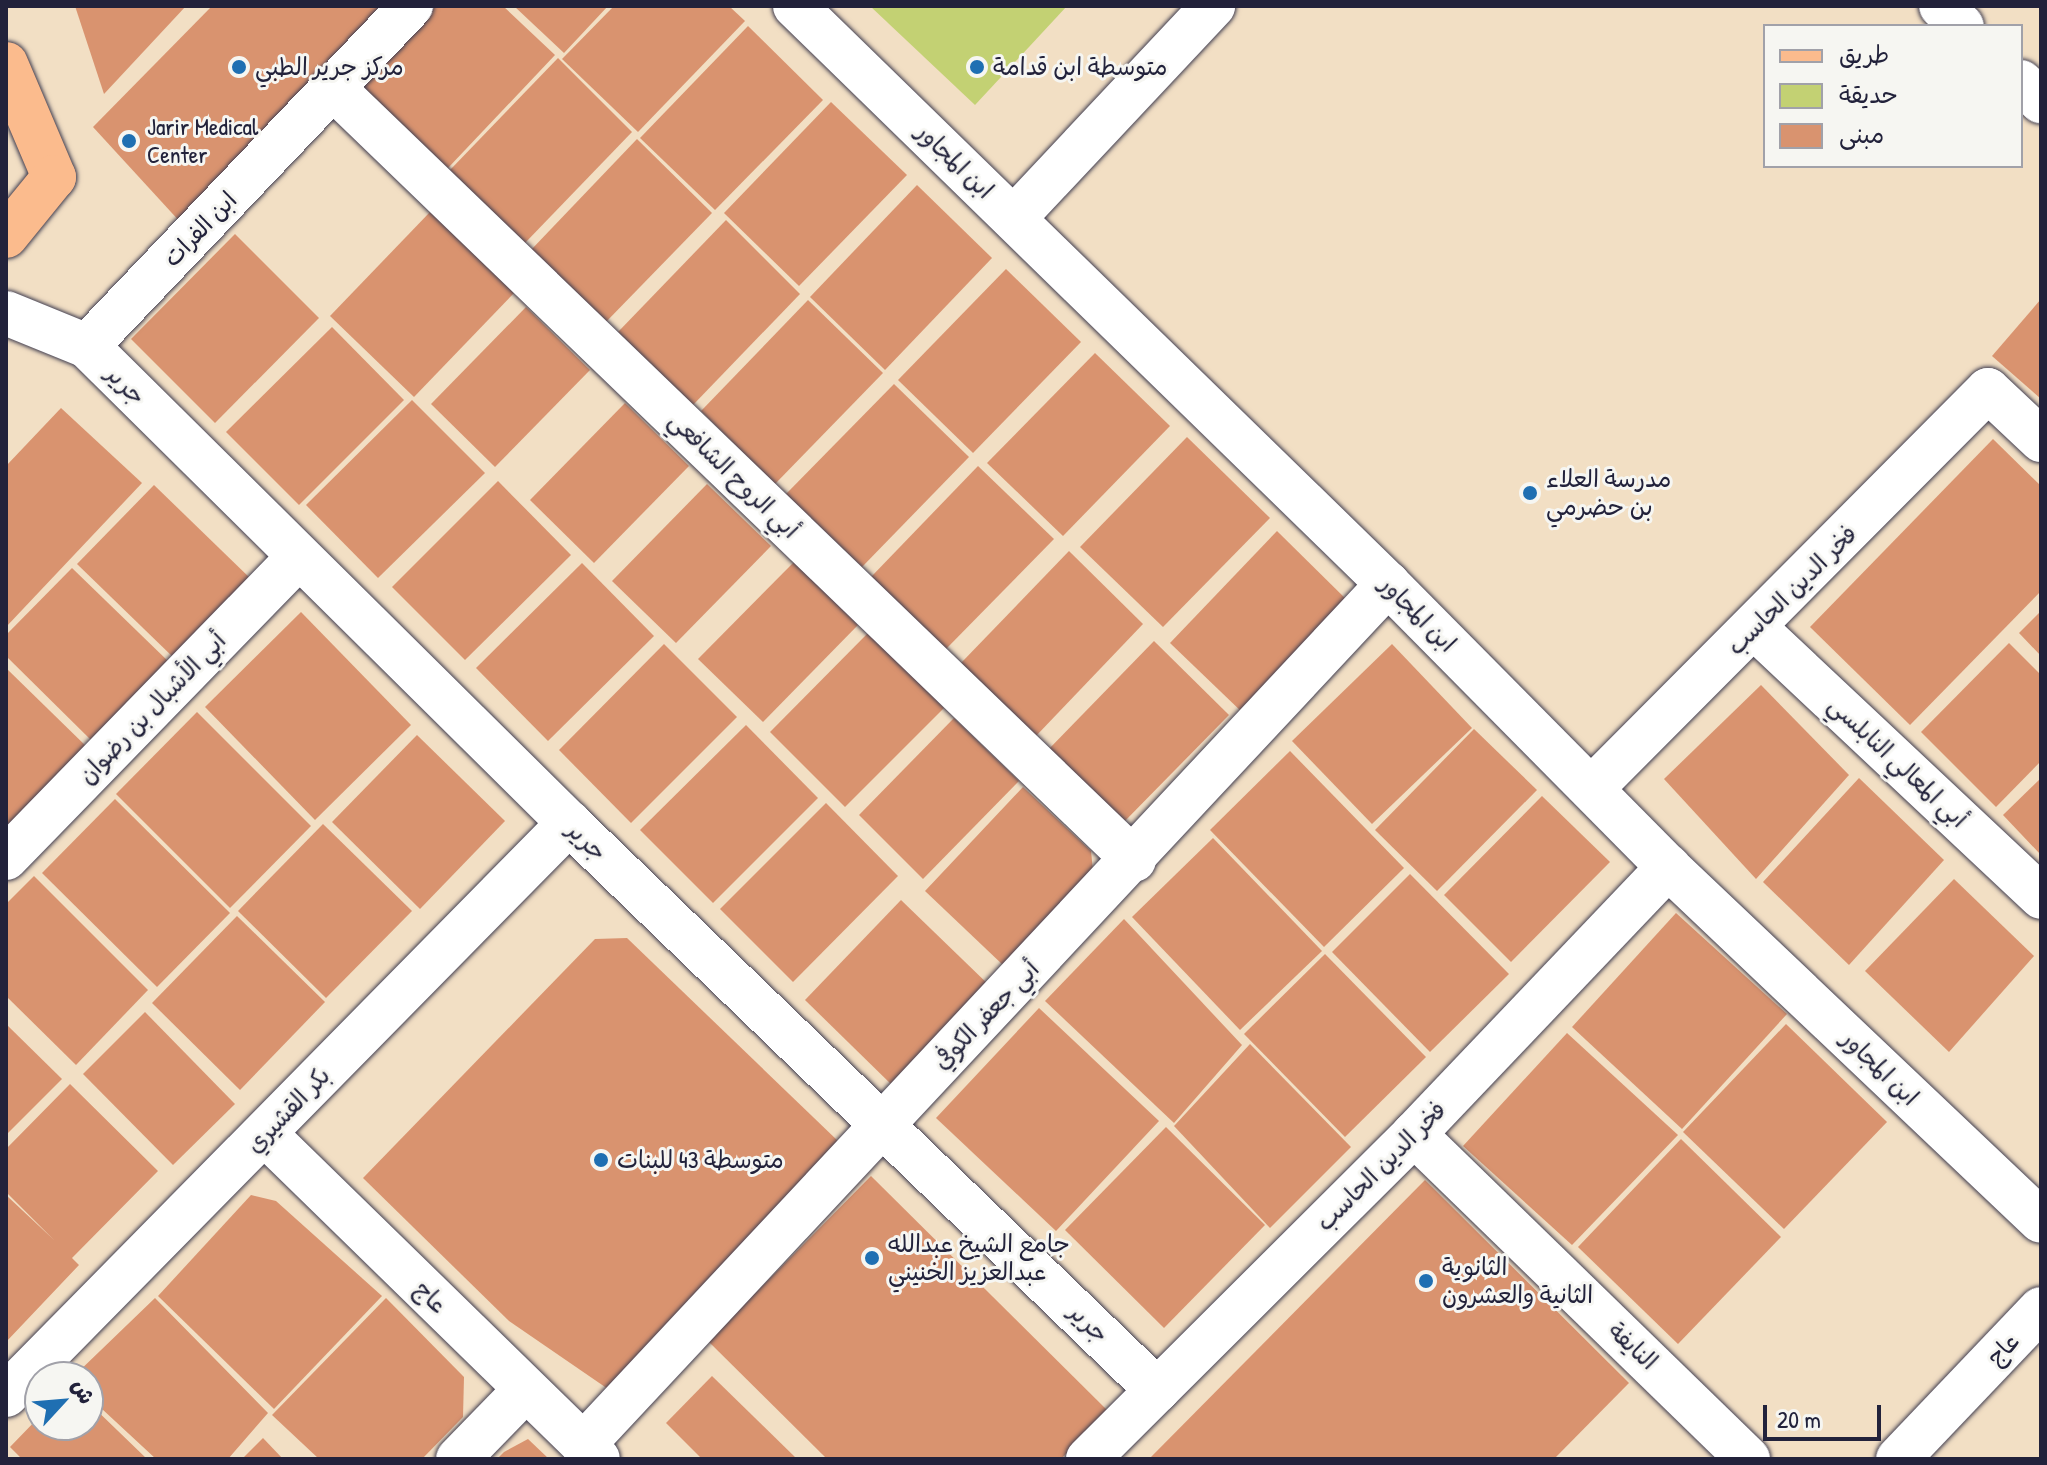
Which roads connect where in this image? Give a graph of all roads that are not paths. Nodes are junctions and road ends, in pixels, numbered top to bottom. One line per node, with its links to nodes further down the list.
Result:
1 (411, 6): 6 (street, ابن الفرات)
2 (795, 6): 8 (street, ابن المجاور)
3 (1213, 6): 8 (street)
4 (6, 64): 9 (main road)
5 (2023, 84): 7 (street)
6 (334, 89): 11 (street, ابن الفرات); 19 (street, أبي الروح الشافعي)
7 (2041, 101)
8 (1014, 218): 14 (street, ابن المجاور)
9 (6, 236)
10 (6, 313): 11 (street, جرير)
11 (87, 346): 13 (street, جرير)
12 (2041, 440): 15 (street, فخر الدين الحاسب)
13 (298, 558): 17 (street, جرير); 18 (street, أبي الأشبال بن رضوان)
14 (1388, 584): 16 (street, ابن المجاور); 19 (street, أبي جعفر الكوفي)
15 (1755, 628): 16 (street, فخر الدين الحاسب); 21 (street, أبي المعالي النابلسي)
16 (1593, 787): 20 (street, ابن المجاور)
17 (569, 823): 22 (street, جرير); 23 (street, بكر القشيري)
18 (6, 858)
19 (1134, 860): 22 (street, أبي جعفر الكوفي)
20 (1668, 867): 24 (street, فخر الدين الحاسب); 25 (street, ابن المجاور)
21 (2041, 897)
22 (884, 1123): 28 (street, جرير); 30 (street, أبي جعفر الكوفي)
23 (265, 1134): 27 (street, عاج); 29 (street, بكر القشيري)
24 (1414, 1134): 28 (street, فخر الدين الحاسب); 33 (street, النايفة)
25 (2041, 1221)
26 (2041, 1309): 34 (street, عاج)
27 (525, 1390): 30 (street, عاج); 31 (street)
28 (1157, 1390): 32 (street, فخر الدين الحاسب)
29 (6, 1395)
30 (590, 1452)
31 (458, 1459)
32 (1088, 1459)
33 (1748, 1459)
34 (1898, 1459)

